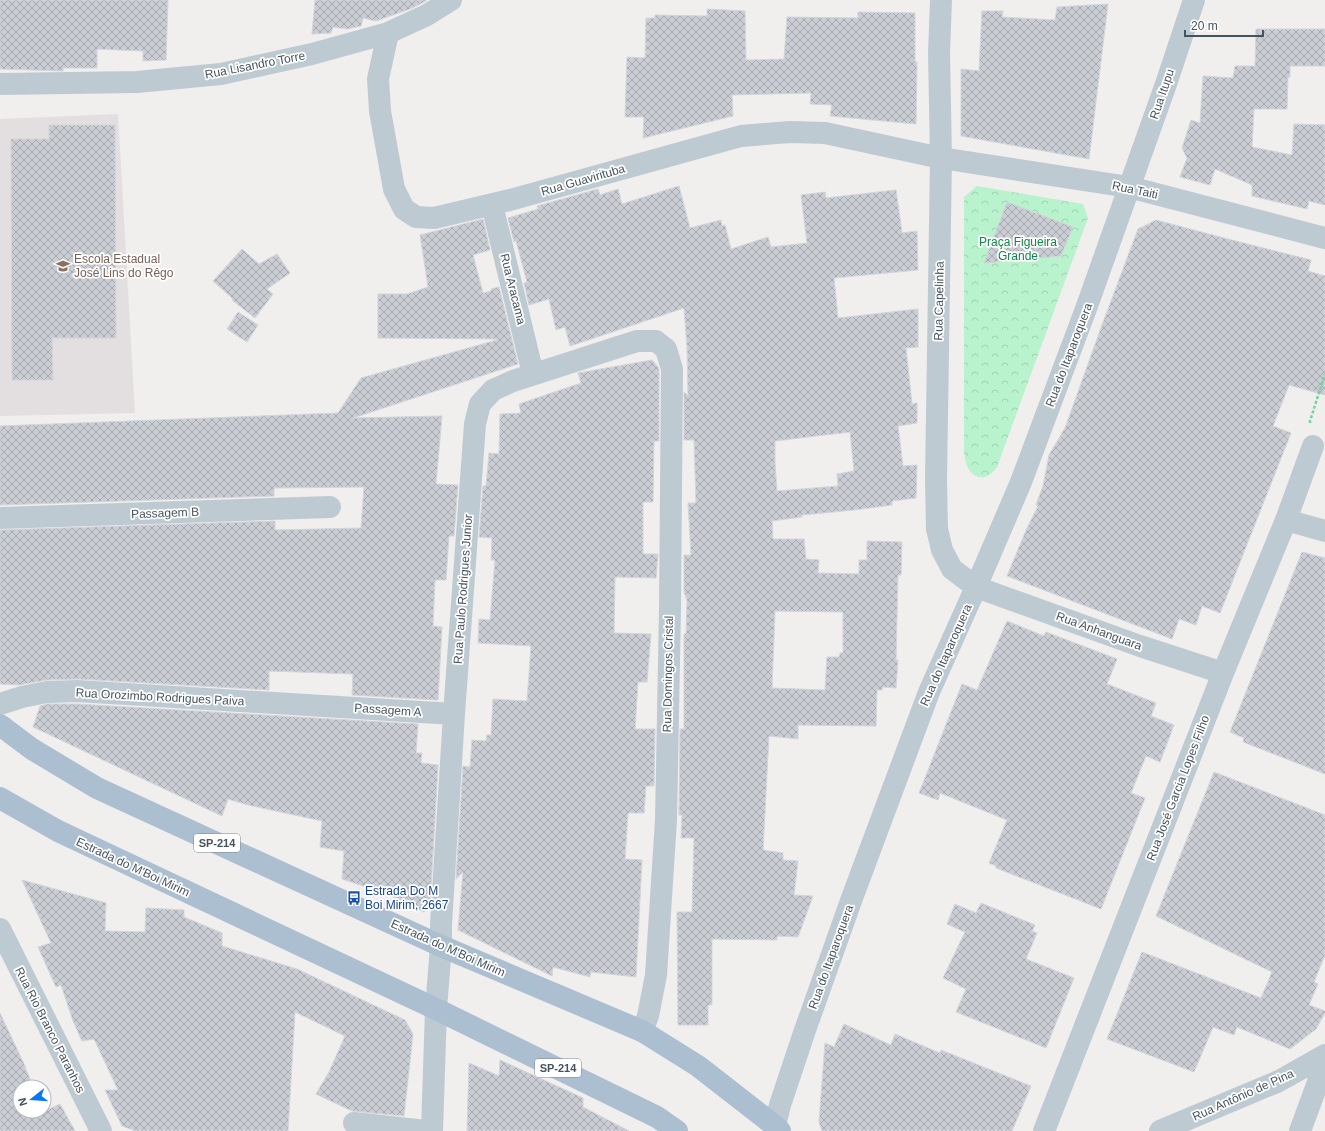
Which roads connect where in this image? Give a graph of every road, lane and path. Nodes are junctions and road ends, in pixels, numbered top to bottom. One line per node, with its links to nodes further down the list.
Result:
1 (451, 0): 4 (street, Rua Lisandro Torre)
2 (940, 0): 6 (street, Rua Capelinha)
3 (1194, 0): 7 (street, Rua Itupu)
4 (388, 33): 5 (street, Rua Lisandro Torre); 8 (street, Rua Guavirituba)
5 (0, 84)
6 (941, 158): 7 (street, Rua Taiti); 8 (street, Rua Guavirituba); 18 (street, Rua Capelinha)
7 (1129, 187): 9 (street, Rua Taiti); 18 (street, Rua do Itaparoquera)
8 (492, 204): 11 (street, Rua Aracama)
9 (1325, 238)
10 (637, 341): 11 (street, Rua Paulo Rodrigues Junior); 28 (street, Rua Domingos Cristal)
11 (533, 374): 22 (street, Rua Paulo Rodrigues Junior)
12 (1325, 374): 13 (path)
13 (1314, 446): 16 (street, Rua José Garcia Lopes Filho)
14 (330, 508): 15 (street, Passagem B)
15 (0, 518)
16 (1286, 520): 17 (street); 19 (street, Rua José Garcia Lopes Filho)
17 (1325, 531)
18 (976, 587): 19 (street, Rua Anhanguara); 33 (street, Rua do Itaparoquera)
19 (1223, 673): 38 (street, Rua José Garcia Lopes Filho)
20 (0, 704): 21 (street, Rua Orozimbo Rodrigues Paiva)
21 (322, 706): 22 (street, Passagem A)
22 (454, 714): 26 (street, Rua Paulo Rodrigues Junior)
23 (0, 725): 26 (main road, Estrada do M'Boi Mirim / SP-214)
24 (0, 798): 27 (main road, Estrada do M'Boi Mirim / SP-214)
25 (0, 929): 34 (street, Rua Rio Branco Paranhos)
26 (441, 946): 27 (street, Rua Paulo Rodrigues Junior); 28 (main road, Estrada do M'Boi Mirim / SP-214)
27 (436, 1009): 32 (main road, Estrada do M'Boi Mirim / SP-214); 36 (street, Rua Paulo Rodrigues Junior)
28 (642, 1031): 33 (main road, Estrada do M'Boi Mirim / SP-214)
29 (1325, 1055): 39 (street, Rua Antônio de Pina)
30 (1325, 1063): 40 (street)
31 (354, 1123): 35 (street)
32 (656, 1124): 37 (main road, Estrada do M'Boi Mirim / SP-214)
33 (777, 1128)
34 (101, 1131)
35 (426, 1131)
36 (432, 1131)
37 (677, 1131)
38 (1044, 1131)
39 (1160, 1131)
40 (1300, 1131)

